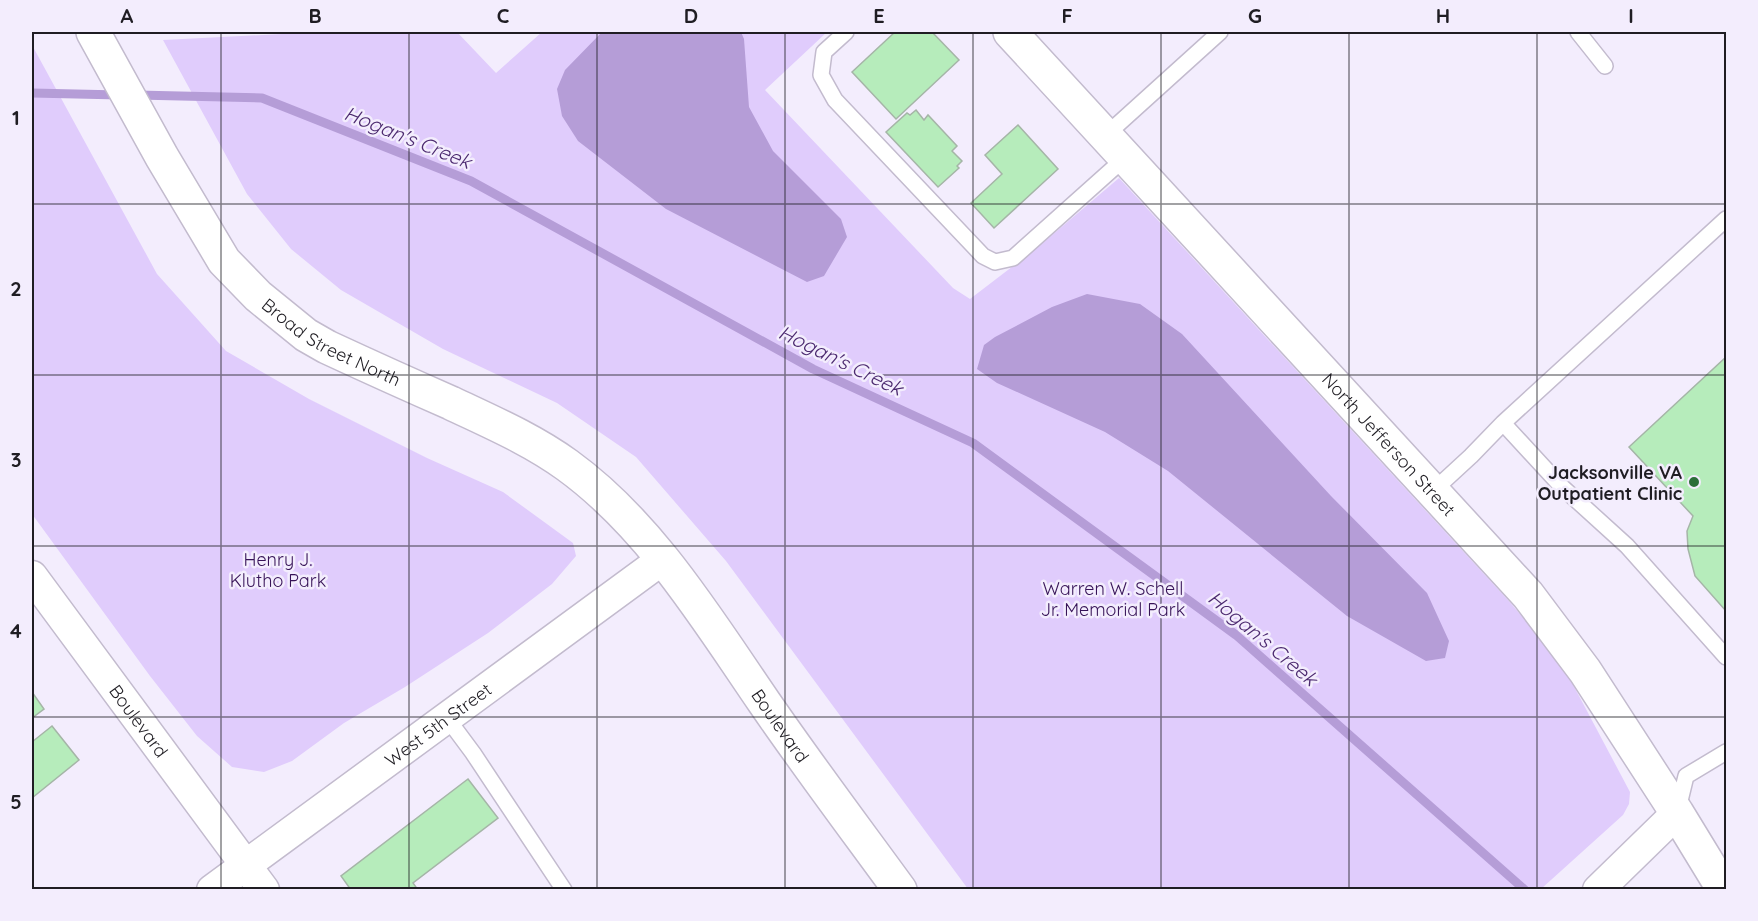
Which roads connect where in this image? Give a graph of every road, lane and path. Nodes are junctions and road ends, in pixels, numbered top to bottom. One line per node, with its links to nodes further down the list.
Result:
1 (93, 32): 11 (main road, Broad Street North)
2 (846, 32): 7 (lane)
3 (1010, 32): 7 (main road, North Jefferson Street)
4 (1220, 32): 7 (lane)
5 (1578, 32): 6 (lane)
6 (1605, 66)
7 (1116, 146): 10 (main road, North Jefferson Street)
8 (1726, 219): 9 (lane)
9 (1503, 423): 10 (lane); 13 (lane)
10 (1433, 491): 16 (main road, North Jefferson Street)
11 (663, 559): 14 (street, West 5th Street); 21 (main road, Boulevard)
12 (32, 576): 17 (street, Boulevard)
13 (1726, 657)
14 (447, 718): 17 (street, West 5th Street); 20 (lane)
15 (1726, 752): 16 (lane)
16 (1677, 813): 22 (street); 23 (main road, North Jefferson Street)
17 (248, 864): 18 (street, West 5th Street); 19 (street, Boulevard)
18 (212, 890)
19 (264, 890)
20 (564, 890)
21 (900, 890)
22 (1598, 890)
23 (1724, 890)

